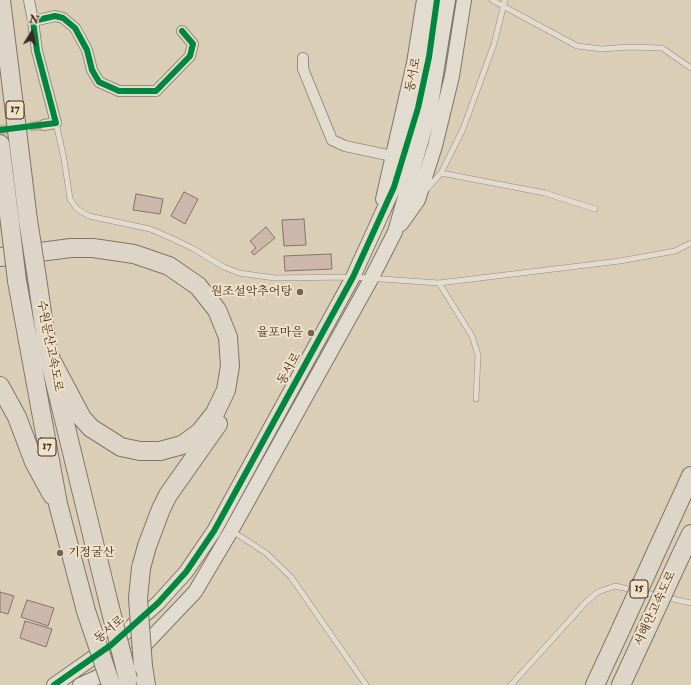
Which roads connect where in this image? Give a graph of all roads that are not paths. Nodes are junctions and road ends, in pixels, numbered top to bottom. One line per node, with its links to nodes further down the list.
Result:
1 (1, 0): 29 (highway, 수원문산고속도로 / 17, bridge)
2 (29, 0): 10 (street)
3 (424, 0): 17 (street, 동서로)
4 (437, 0): 21 (street, 동서로)
5 (448, 0): 22 (street, 동서로)
6 (492, 0): 9 (lane)
7 (505, 0): 9 (lane)
8 (465, 1): 19 (street, 동서로)
9 (503, 6): 13 (lane); 18 (lane)
10 (33, 21): 11 (street); 14 (street)
11 (182, 31)
12 (303, 58): 17 (street)
13 (691, 68)
14 (56, 122): 15 (street); 26 (lane)
15 (44, 125)
16 (0, 144): 33 (highway, 수원문산고속도로 / 17, bridge)
17 (392, 156): 21 (street, 동서로)
18 (441, 173): 19 (lane); 20 (lane)
19 (418, 200): 22 (street, 동서로)
20 (595, 209)
21 (380, 220): 26 (street, 동서로)
22 (395, 232): 27 (street, 동서로)
23 (691, 243): 28 (lane)
24 (0, 248): 41 (highway, bridge)
25 (0, 257): 29 (highway)
26 (353, 277): 27 (lane); 38 (street, 동서로)
27 (371, 279): 28 (lane); 34 (street, 동서로)
28 (439, 283): 31 (lane)
29 (48, 354): 37 (highway, 수원문산고속도로 / 17, bridge)
30 (0, 386): 33 (highway)
31 (476, 399)
32 (691, 476): 44 (highway, 서해안고속도로 / 15, bridge)
33 (58, 504): 40 (highway, 수원문산고속도로 / 17, bridge)
34 (231, 531): 39 (street, 동서로); 42 (lane)
35 (691, 534): 45 (highway, 서해안고속도로 / 15, bridge)
36 (691, 603): 43 (lane)
37 (129, 682)
38 (54, 685)
39 (80, 685)
40 (111, 685)
41 (146, 685)
42 (366, 685)
43 (511, 685)
44 (595, 685)
45 (621, 685)

